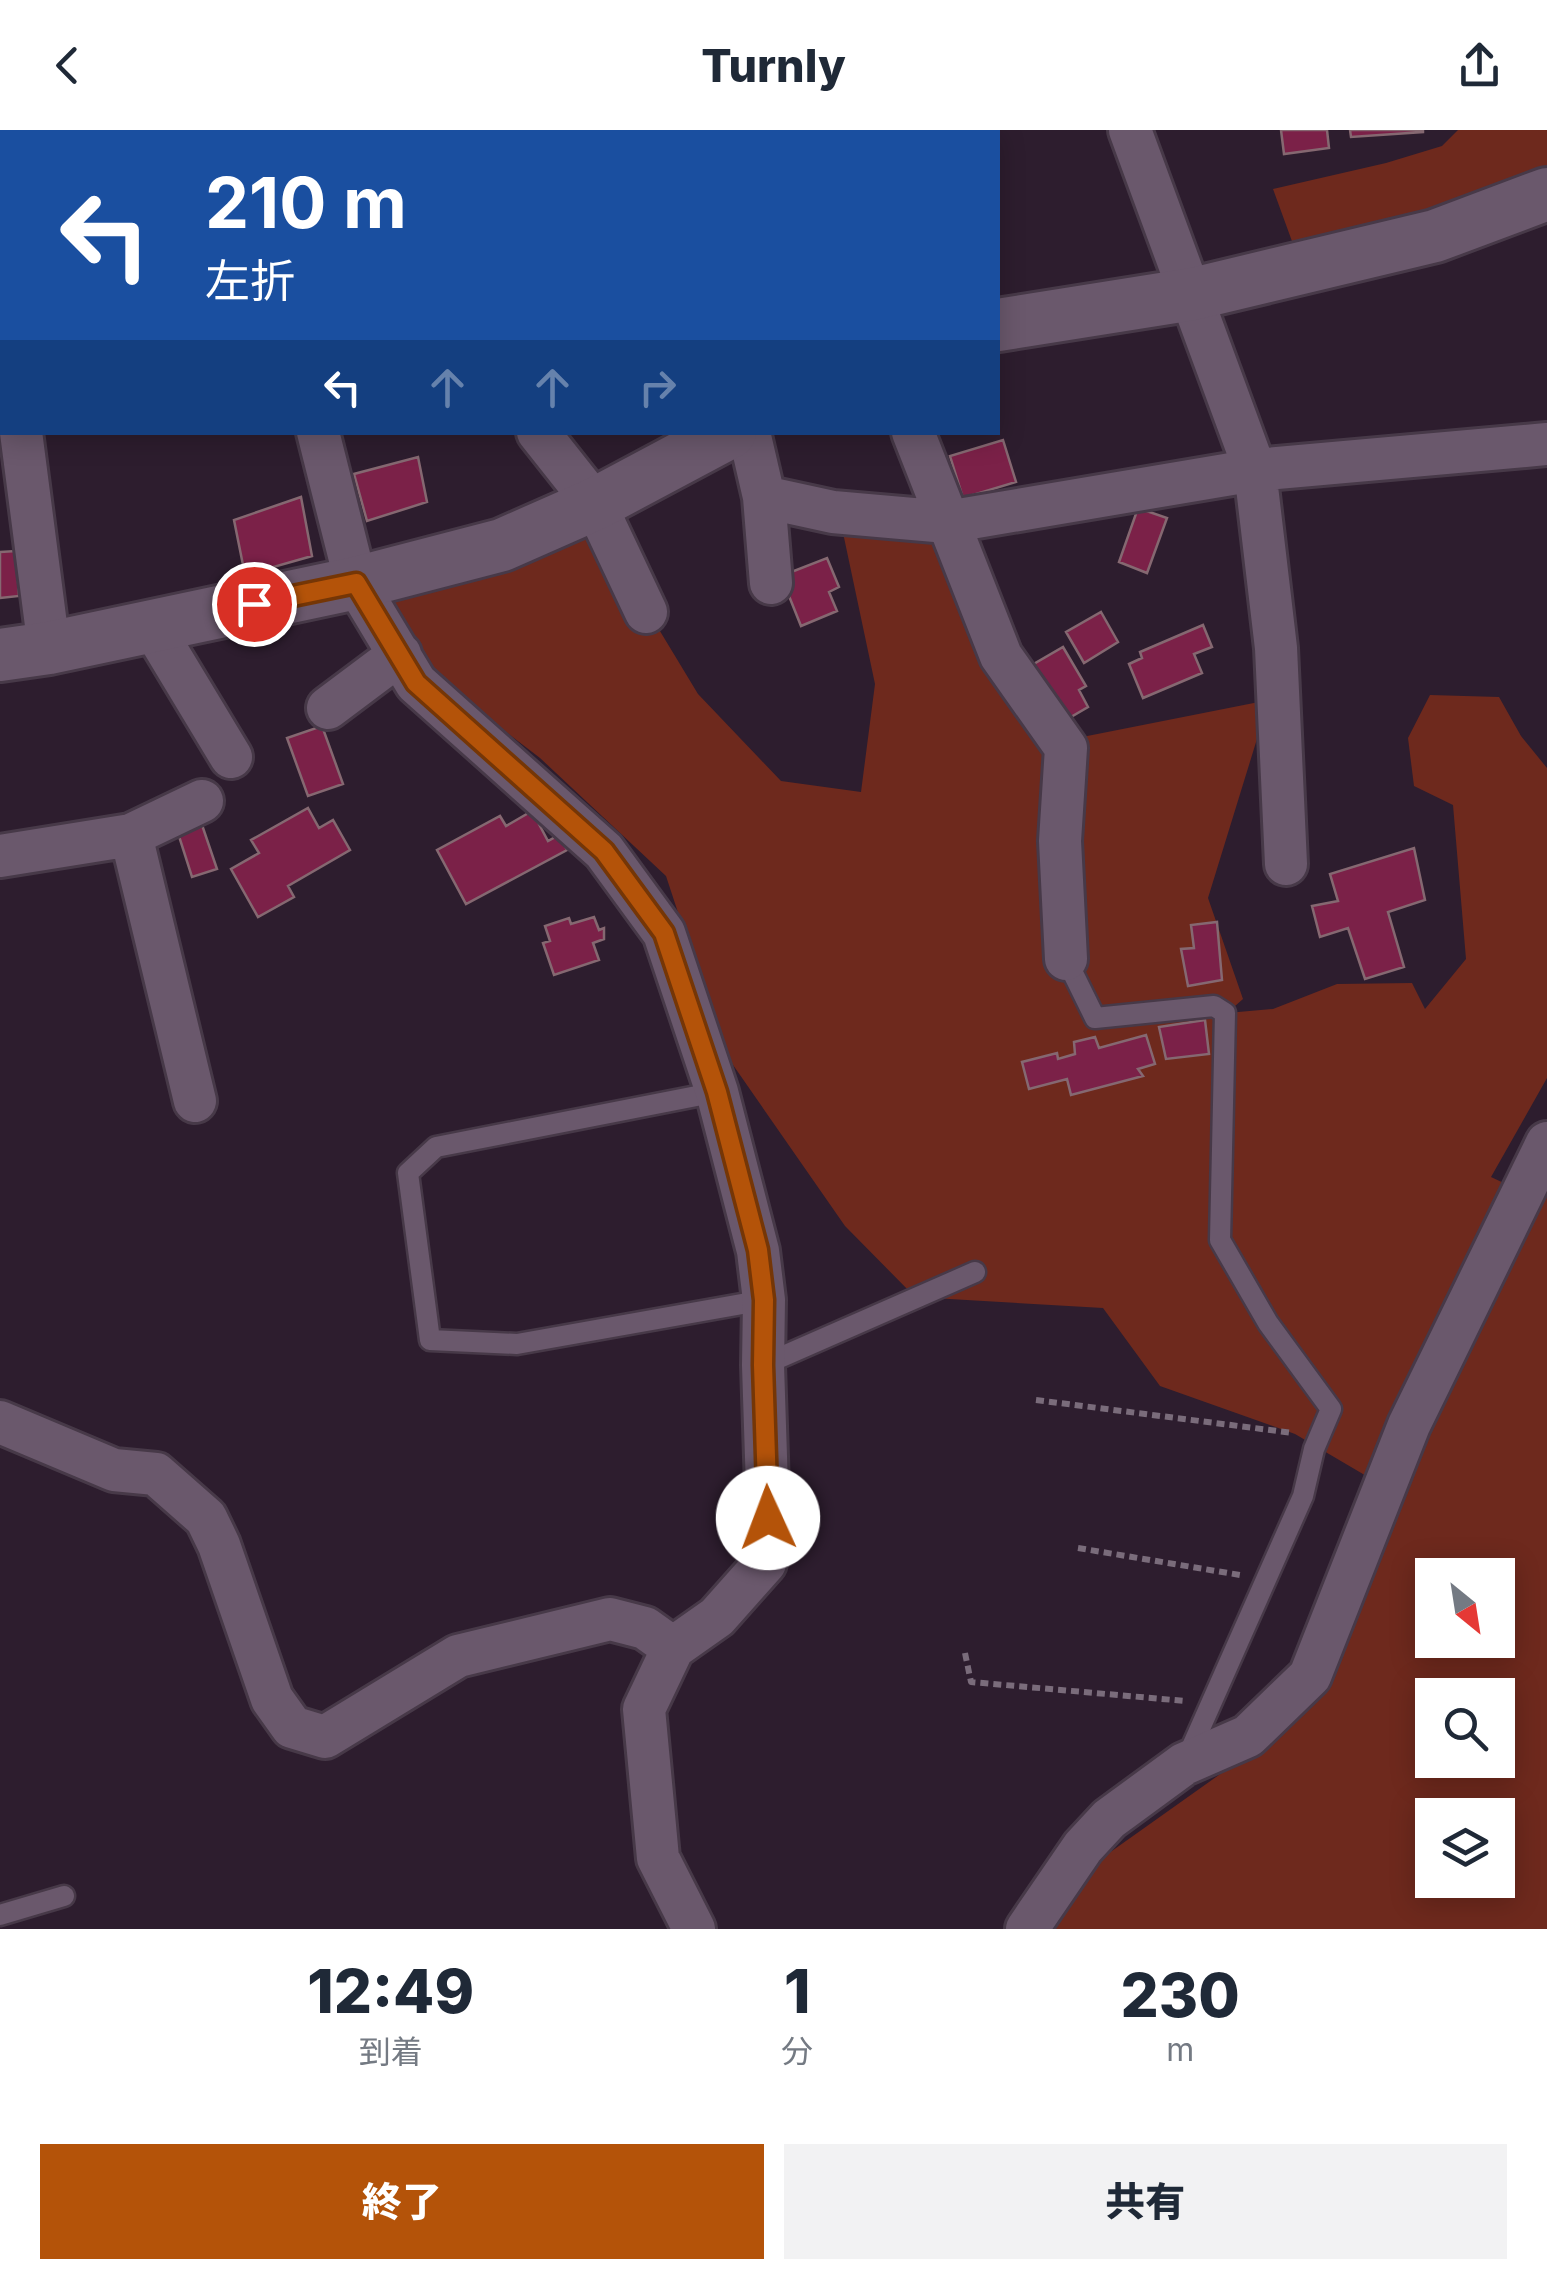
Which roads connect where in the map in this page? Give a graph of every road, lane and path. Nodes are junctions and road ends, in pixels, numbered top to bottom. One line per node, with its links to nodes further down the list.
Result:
1 (1130, 130): 3 (street)
2 (1547, 194): 3 (street)
3 (1193, 294): 4 (street); 12 (street)
4 (1000, 325)
5 (20, 435): 20 (street)
6 (319, 435): 17 (street)
7 (540, 435): 14 (street)
8 (724, 435): 14 (street)
9 (750, 435): 13 (street)
10 (915, 435): 15 (street)
11 (1547, 444): 12 (street)
12 (1255, 470): 15 (street); 27 (street)
13 (764, 497): 15 (street); 16 (street)
14 (595, 504): 17 (street); 18 (street)
15 (947, 522): 28 (street)
16 (771, 582)
17 (356, 583): 19 (street); 21 (street)
18 (646, 612)
19 (152, 626): 20 (street); 23 (street)
20 (24, 651)
21 (400, 654): 22 (street); 29 (street)
22 (328, 708)
23 (230, 758)
24 (202, 801): 25 (street)
25 (131, 835): 26 (street); 30 (street)
26 (0, 856)
27 (1286, 864)
28 (1066, 959): 37 (lane)
29 (717, 1092): 33 (street); 33 (lane)
30 (194, 1102)
31 (1547, 1143): 43 (street)
32 (975, 1272): 34 (lane)
33 (764, 1300): 34 (street)
34 (763, 1365): 40 (street)
35 (1036, 1400): 37 (path)
36 (0, 1422): 40 (street)
37 (1319, 1437): 39 (lane)
38 (1078, 1548): 39 (path)
39 (1266, 1580): 42 (lane)
40 (673, 1648): 46 (street)
41 (964, 1653): 42 (path)
42 (1211, 1704): 43 (lane)
43 (1184, 1764): 47 (street)
44 (64, 1896): 45 (lane)
45 (0, 1915)
46 (694, 1929)
47 (1027, 1929)

